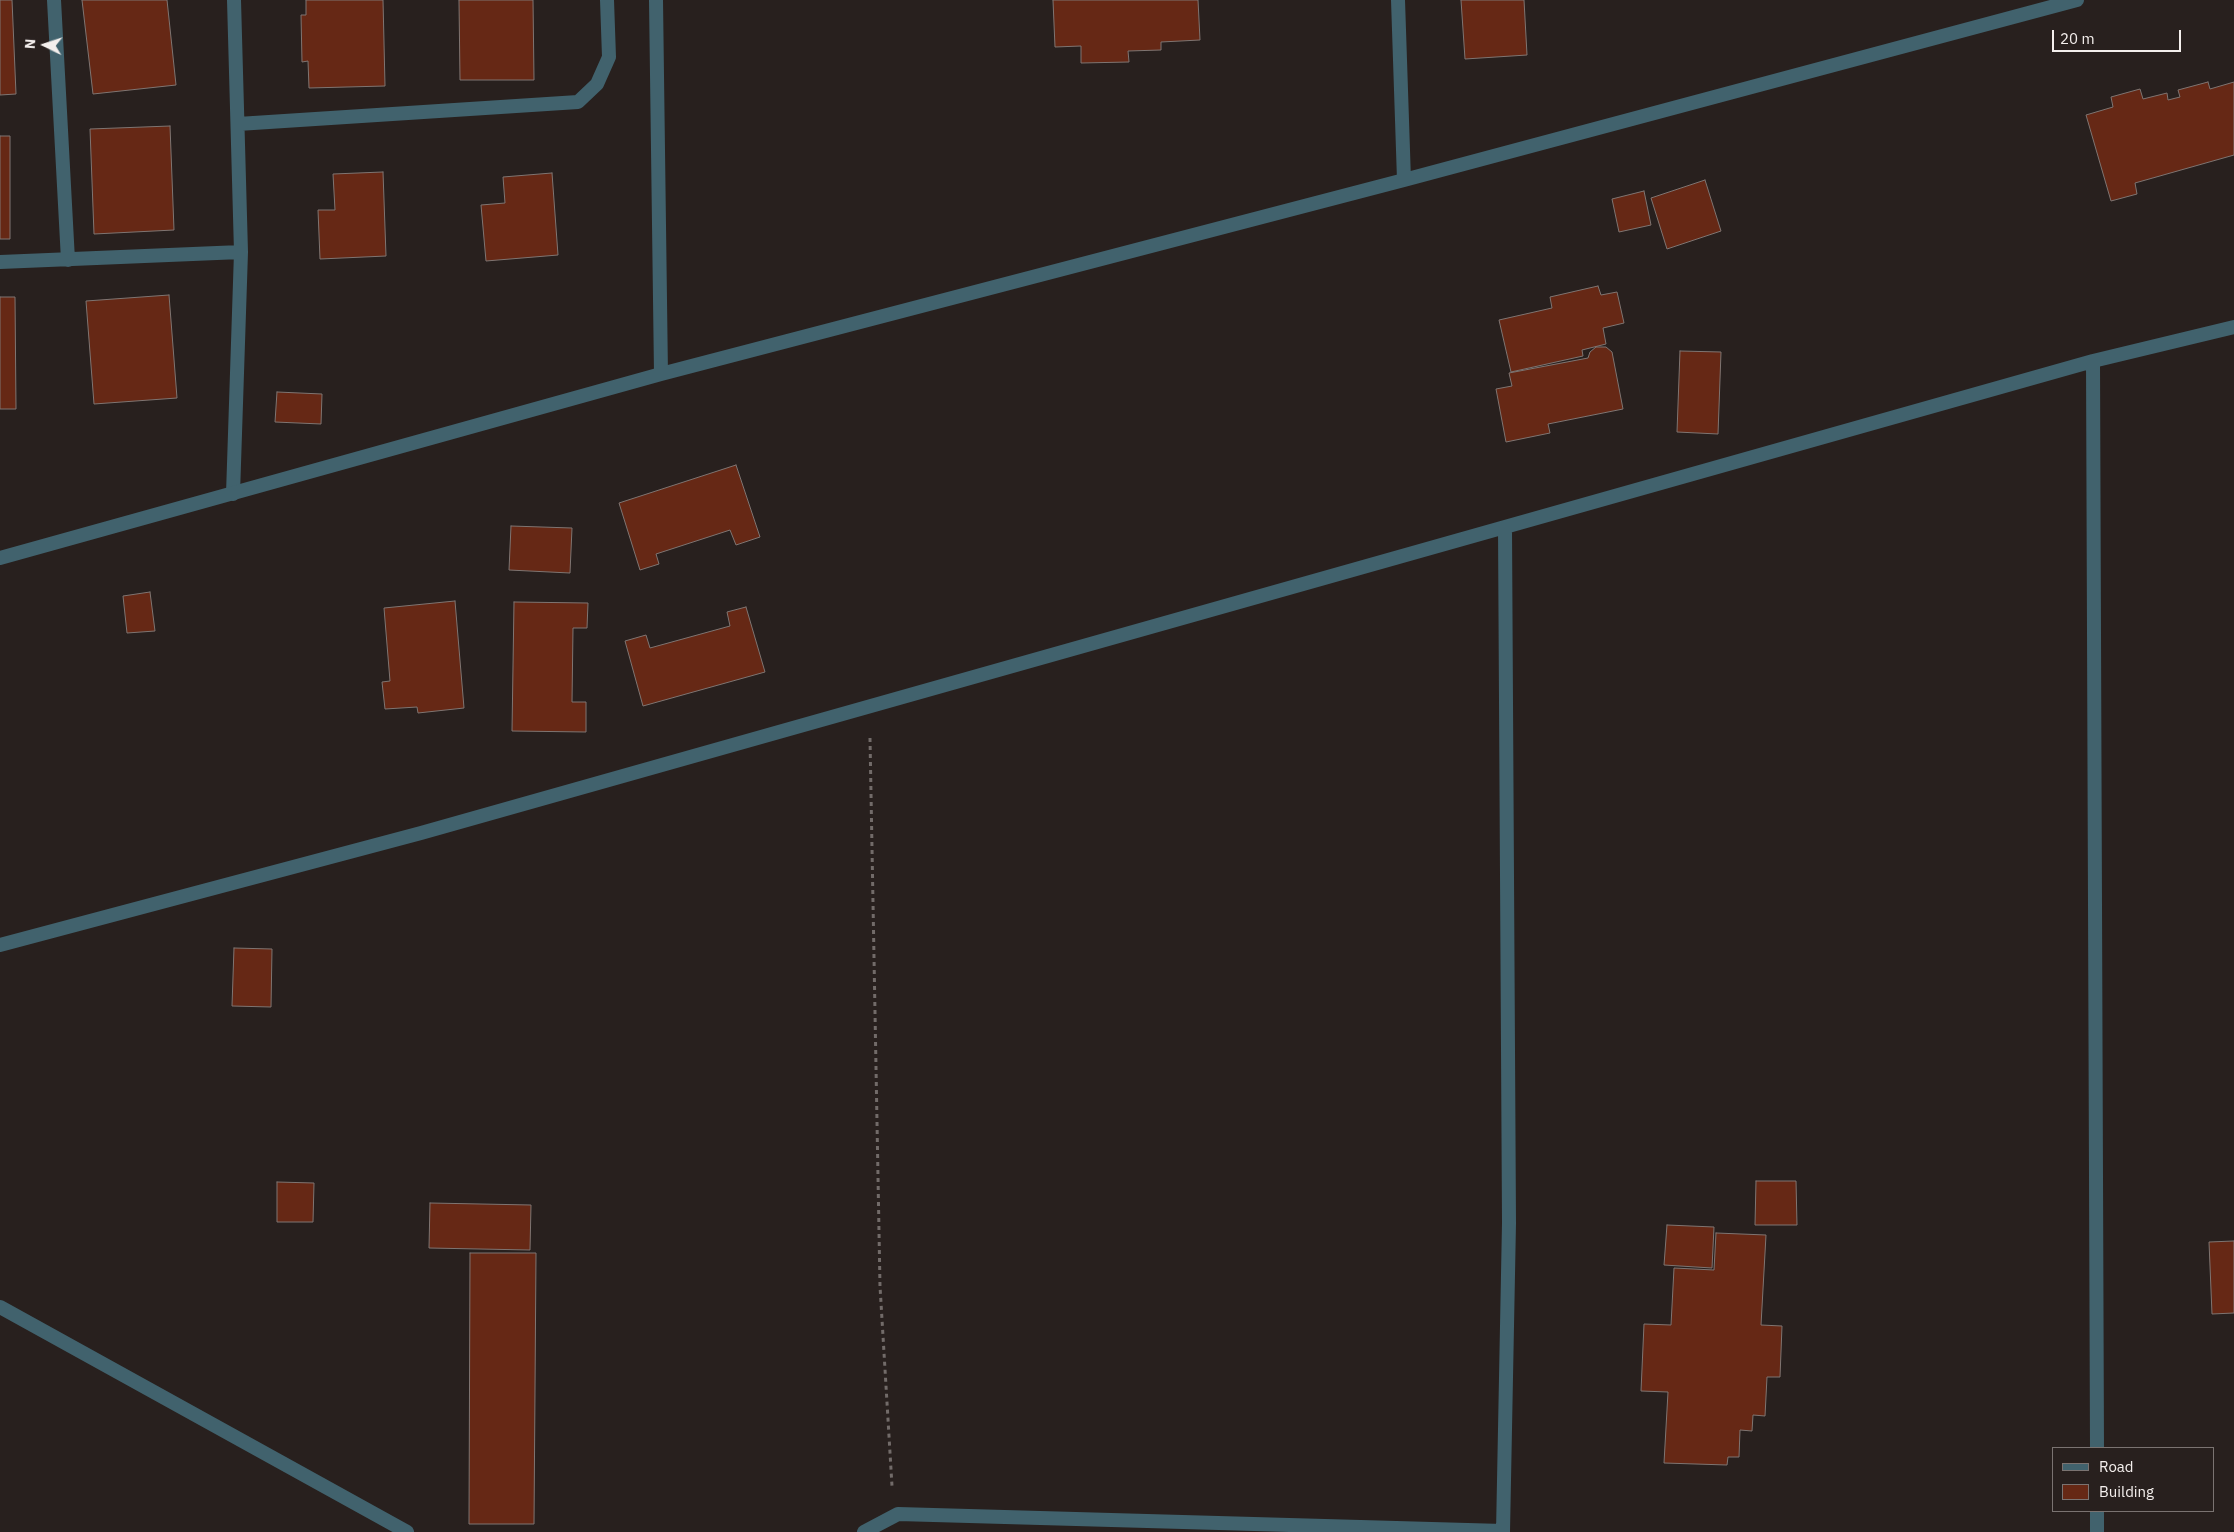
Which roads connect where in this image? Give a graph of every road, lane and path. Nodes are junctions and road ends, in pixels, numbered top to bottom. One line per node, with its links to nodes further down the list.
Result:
1 (54, 0): 10 (street)
2 (234, 0): 7 (street)
3 (607, 0): 7 (street)
4 (656, 0): 14 (street)
5 (1398, 0): 8 (street)
6 (2077, 0): 8 (street)
7 (238, 124): 9 (street)
8 (1404, 180): 14 (street)
9 (241, 252): 10 (street); 15 (street)
10 (68, 260): 11 (street)
11 (0, 262)
12 (2234, 327): 13 (street)
13 (2093, 361): 16 (street); 21 (street)
14 (661, 374): 15 (street)
15 (233, 494): 17 (street)
16 (1505, 528): 18 (street); 26 (street)
17 (0, 558)
18 (870, 707): 19 (street); 23 (path)
19 (0, 945)
20 (0, 1307): 24 (street)
21 (2097, 1447)
22 (2097, 1512): 27 (street)
23 (898, 1514): 25 (street); 26 (street)
24 (408, 1532)
25 (864, 1532)
26 (1503, 1532)
27 (2097, 1532)

